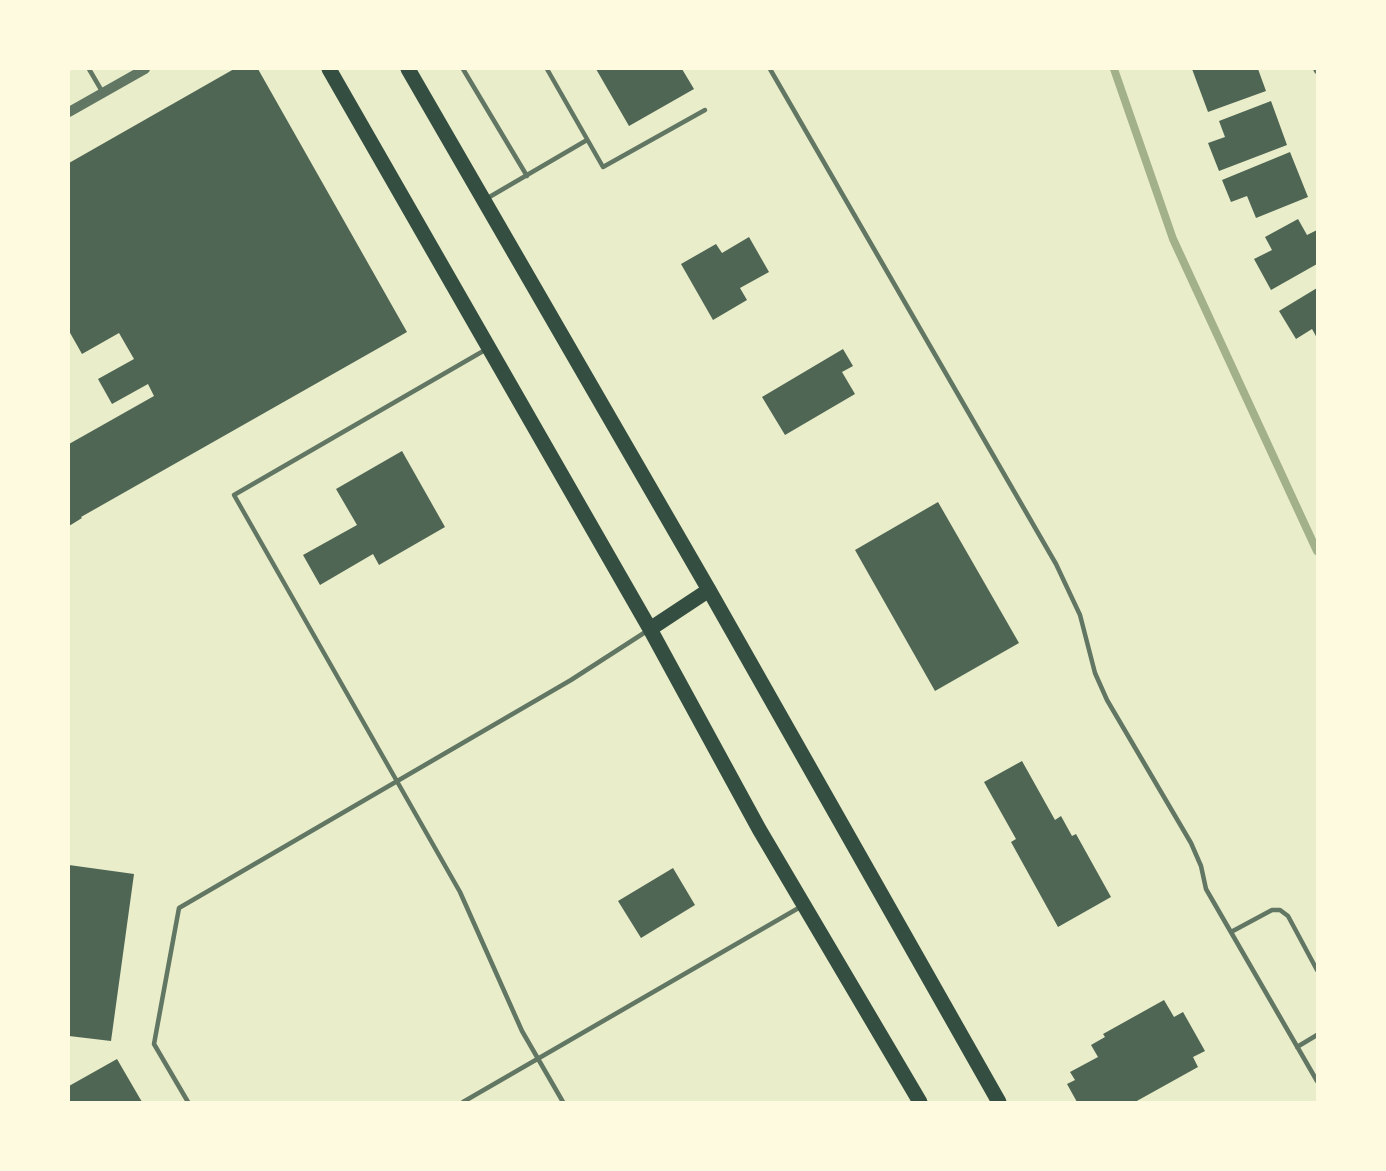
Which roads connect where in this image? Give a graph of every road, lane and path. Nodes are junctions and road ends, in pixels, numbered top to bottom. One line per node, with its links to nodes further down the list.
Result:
1 (89, 69): 8 (lane)
2 (146, 69): 8 (street)
3 (329, 69): 14 (main road)
4 (408, 69): 13 (main road)
5 (463, 69): 12 (lane)
6 (547, 69): 11 (lane)
7 (770, 69): 19 (lane)
8 (103, 93): 10 (street)
9 (705, 110): 11 (lane)
10 (69, 112)
11 (587, 140): 12 (lane)
12 (527, 176): 13 (lane)
13 (483, 200): 15 (main road)
14 (489, 348): 16 (main road); 17 (lane)
15 (709, 591): 16 (main road); 29 (main road)
16 (650, 629): 17 (lane); 18 (main road)
17 (398, 782): 23 (lane); 25 (lane)
18 (804, 905): 23 (lane); 28 (main road)
19 (1231, 932): 20 (lane); 22 (lane)
20 (1317, 970)
21 (1317, 1035): 22 (lane)
22 (1297, 1047): 24 (lane)
23 (538, 1059): 26 (lane); 27 (lane)
24 (1317, 1081)
25 (188, 1102)
26 (463, 1102)
27 (563, 1102)
28 (920, 1102)
29 (999, 1102)

